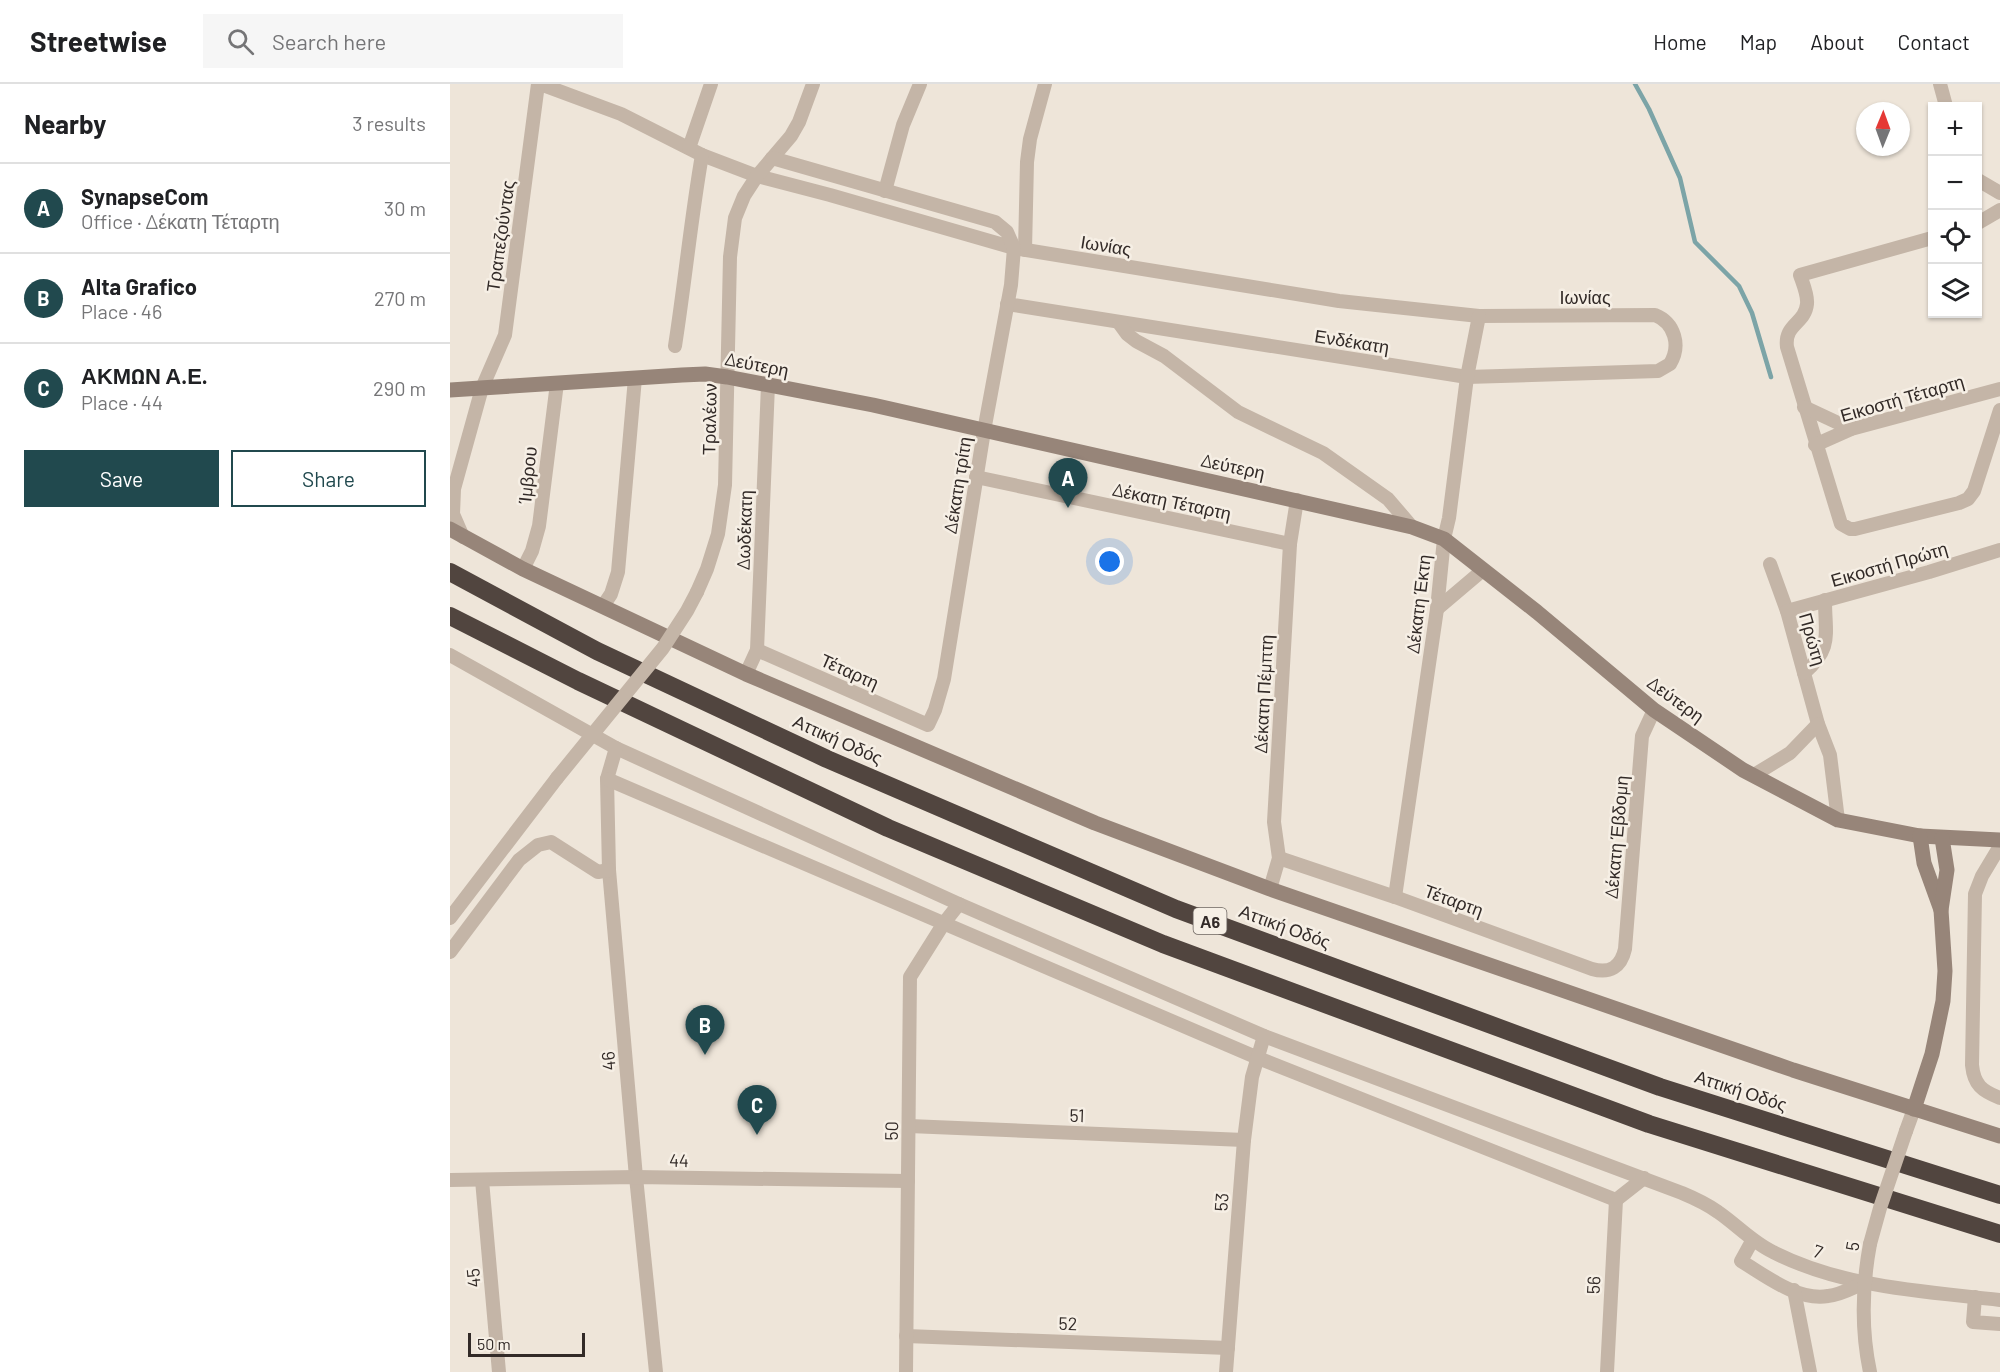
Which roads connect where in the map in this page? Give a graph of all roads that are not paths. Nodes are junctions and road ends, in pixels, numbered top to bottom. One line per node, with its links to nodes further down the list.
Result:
1 (539, 84): 8 (street, Ιωνίας); 29 (street, Τραπεζούντας)
2 (711, 84): 8 (street)
3 (813, 84): 10 (street, Τραλέων)
4 (920, 84): 13 (street)
5 (1045, 84): 18 (street, Δέκατη τρίτη)
6 (1940, 84): 7 (street)
7 (1945, 102)
8 (689, 148): 9 (street, Ιωνίας)
9 (702, 155): 11 (street, Ιωνίας); 23 (street)
10 (772, 158): 11 (street, Τραλέων); 13 (street)
11 (757, 176): 18 (street, Ιωνίας); 24 (street, Τραλέων)
12 (1982, 183): 14 (street)
13 (885, 191): 18 (street)
14 (2000, 193)
15 (2000, 210): 16 (street)
16 (1982, 220)
17 (1928, 239): 32 (street)
18 (1020, 249): 19 (street, Δέκατη τρίτη); 20 (street, Ιωνίας)
19 (1007, 304): 21 (street, Ενδέκατη); 35 (street, Δέκατη τρίτη)
20 (1479, 316): 22 (street, Ιωνίας); 25 (street, Δέκατη Έκτη)
21 (1119, 323): 25 (street, Ενδέκατη); 40 (street)
22 (1676, 342): 25 (street, Ενδέκατη)
23 (675, 346)
24 (727, 377): 26 (street, Δεύτερη); 28 (street, Δεύτερη); 75 (street, Τραλέων, bridge)
25 (1467, 377): 42 (street, Δέκατη Έκτη)
26 (635, 378): 27 (street, Δεύτερη); 50 (street)
27 (557, 382): 29 (street, Δεύτερη); 46 (street, Ίμβρου)
28 (768, 386): 35 (street, Δεύτερη); 54 (street, Δωδέκατη)
29 (482, 388): 30 (street, Δεύτερη); 38 (street, Τραπεζούντας)
30 (450, 390)
31 (2000, 390): 34 (street, Εικοστή Τέταρτη)
32 (1804, 407): 34 (street); 36 (street)
33 (2000, 410): 36 (street)
34 (1851, 429): 36 (street, Εικοστή Τέταρτη)
35 (984, 431): 37 (street, Δέκατη τρίτη); 39 (street, Δεύτερη)
36 (1815, 445)
37 (976, 477): 43 (street, Δέκατη Τέταρτη); 60 (street, Δέκατη τρίτη)
38 (453, 482): 41 (street, Τραπεζούντας)
39 (1297, 500): 40 (street, Δεύτερη); 43 (street, Δέκατη Πέμπτη)
40 (1412, 527): 42 (street, Δεύτερη)
41 (456, 533): 46 (street)
42 (1444, 539): 47 (street, Δεύτερη); 51 (street, Δέκατη Έκτη)
43 (1290, 544): 69 (street, Δέκατη Πέμπτη)
44 (2000, 550): 49 (street, Εικοστή Πρώτη)
45 (1770, 564): 52 (street, Πρώτη)
46 (523, 569): 50 (street)
47 (1483, 570): 51 (street); 58 (street, Δεύτερη)
48 (450, 572): 91 (highway, Αττική Οδός / Α6)
49 (1824, 600): 52 (street, Εικοστή Πρώτη); 56 (street)
50 (603, 606): 57 (street)
51 (1437, 609): 72 (street, Δέκατη Έκτη)
52 (1787, 611): 56 (street, Πρώτη)
53 (450, 616): 93 (highway, Α6)
54 (757, 650): 57 (street, Δωδέκατη); 60 (street, Τέταρτη)
55 (450, 656): 61 (street, 7)
56 (1804, 673): 59 (street, Πρώτη)
57 (746, 674): 71 (street)
58 (1654, 710): 62 (street, Δεύτερη); 78 (street, Δέκατη Έβδομη)
59 (1818, 724): 62 (street); 64 (street, Πρώτη)
60 (928, 725)
61 (616, 748): 63 (street, 46); 73 (street, 7)
62 (1754, 775): 64 (street, Δεύτερη)
63 (607, 779): 70 (street, 46); 76 (street)
64 (1838, 820): 65 (street, Δεύτερη)
65 (1920, 836): 66 (street, Δεύτερη); 74 (street)
66 (1942, 838): 67 (street, Δεύτερη); 74 (street)
67 (2000, 840)
68 (2000, 846): 81 (street)
69 (1279, 858): 71 (street, Δέκατη Πέμπτη); 72 (street, Τέταρτη)
70 (609, 870): 77 (street); 86 (street, 46)
71 (1270, 889): 82 (street)
72 (1395, 897): 78 (street, Τέταρτη)
73 (959, 904): 76 (street, 50); 79 (street, 7)
74 (1941, 910): 82 (street)
75 (450, 918)
76 (944, 924): 80 (street); 83 (street, 50)
77 (450, 952)
78 (1616, 967)
79 (1264, 1036): 80 (street, 53); 87 (street, 7)
80 (1258, 1058): 85 (street, 53); 92 (street)
81 (2000, 1098)
82 (1914, 1109): 84 (street); 95 (street, 5, bridge)
83 (909, 1126): 85 (street, 51); 90 (street, 50)
84 (2000, 1136)
85 (1244, 1140): 101 (street, 53)
86 (636, 1177): 89 (street, 44); 90 (street, 44); 103 (street, 46)
87 (1644, 1178): 92 (street); 94 (street, 7)
88 (450, 1180): 89 (street, 44)
89 (482, 1180): 102 (street, 45)
90 (908, 1181): 100 (street, 50)
91 (2000, 1195)
92 (1616, 1200): 106 (street, 56)
93 (2000, 1234)
94 (1752, 1240): 95 (street, 7); 96 (street)
95 (1864, 1283): 96 (street); 97 (street, 7); 108 (street, 5)
96 (1794, 1290): 107 (street)
97 (1975, 1297): 98 (street, 7); 99 (street)
98 (2000, 1300)
99 (2000, 1324)
100 (906, 1336): 101 (street, 52); 104 (street, 50)
101 (1228, 1348): 105 (street, 53)
102 (499, 1372)
103 (656, 1372)
104 (906, 1372)
105 (1226, 1372)
106 (1607, 1372)
107 (1810, 1372)
108 (1870, 1372)

